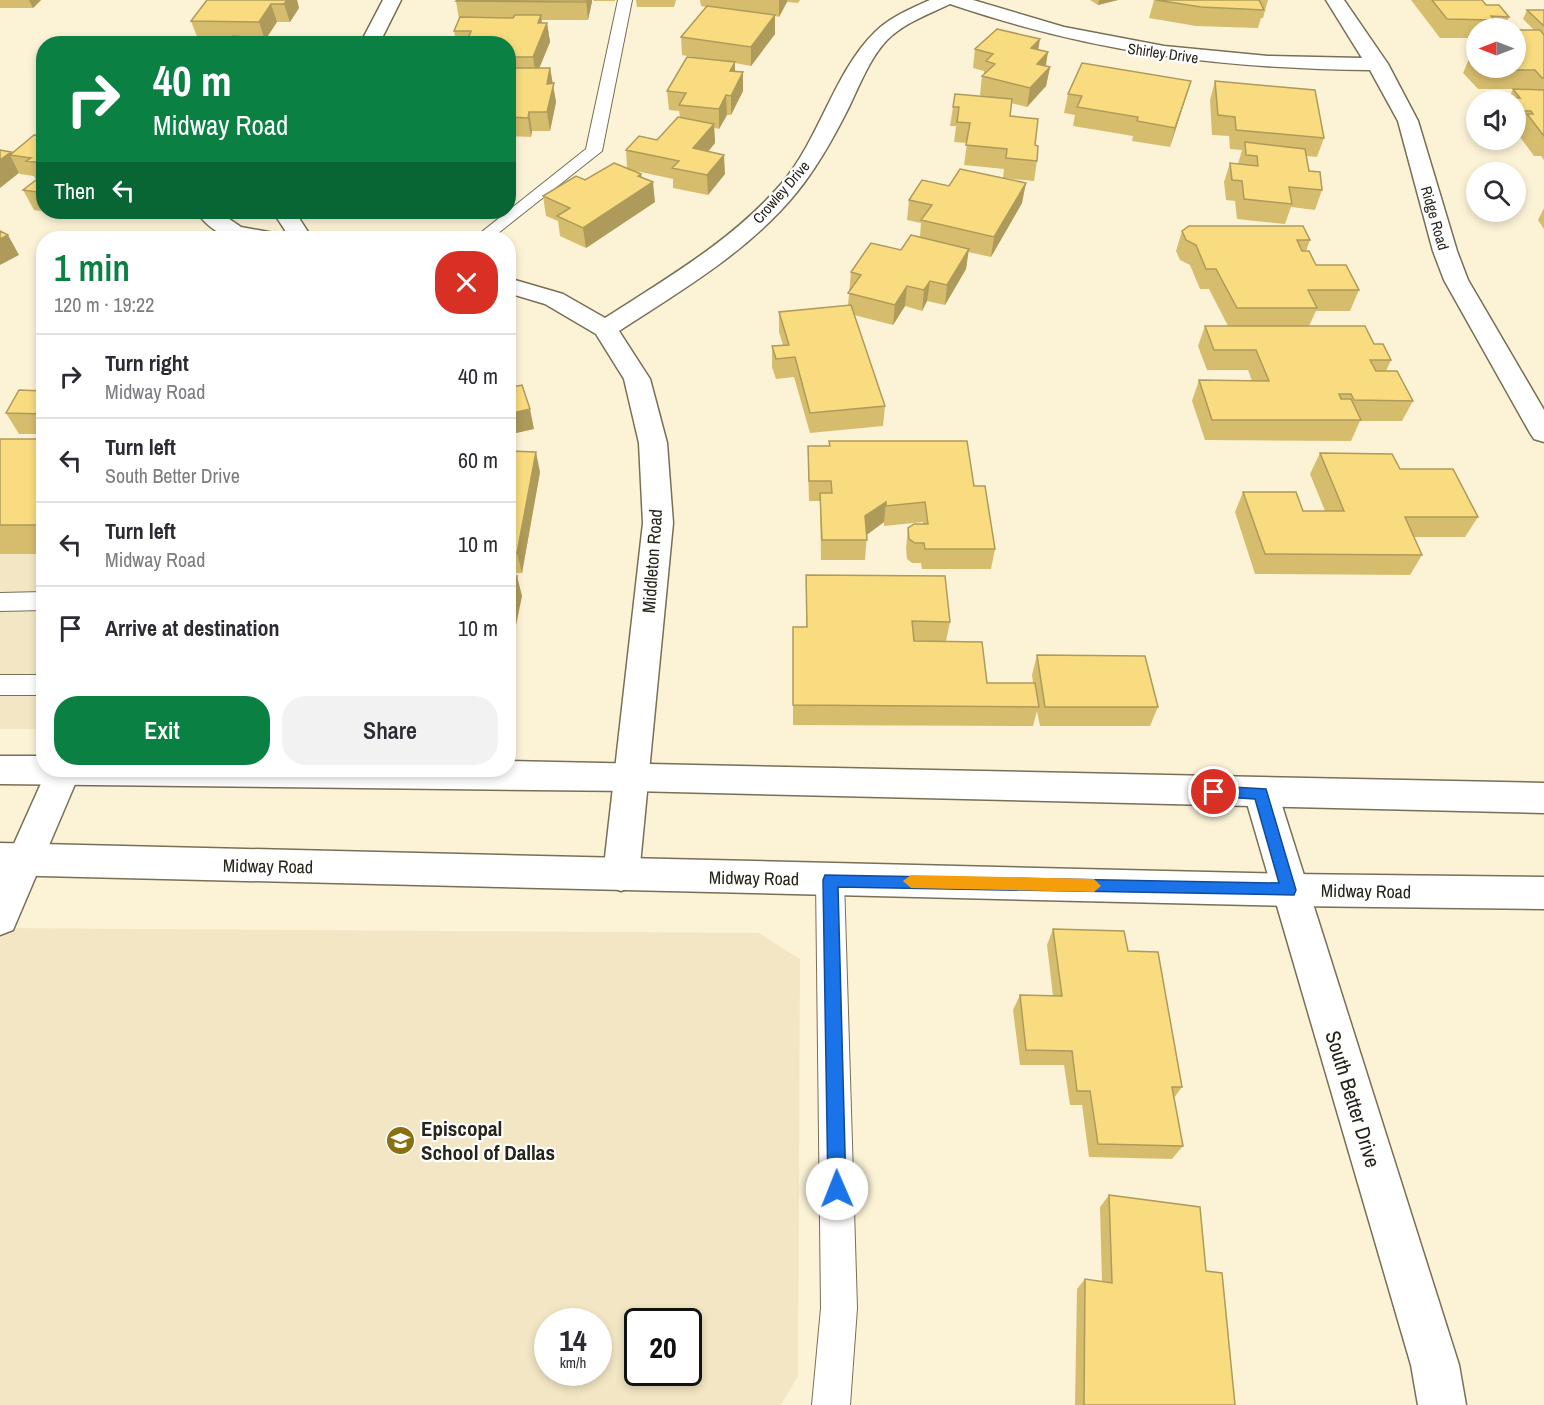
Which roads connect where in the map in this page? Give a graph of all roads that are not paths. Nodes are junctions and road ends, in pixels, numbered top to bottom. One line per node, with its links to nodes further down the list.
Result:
1 (392, 0): 6 (street)
2 (625, 0): 8 (lane)
3 (944, 0): 14 (street, Crowley Drive)
4 (956, 0): 7 (street, Shirley Drive)
5 (1335, 0): 7 (street, Ridge Road)
6 (373, 36)
7 (1378, 64): 15 (street, Ridge Road)
8 (516, 212)
9 (214, 219): 11 (street)
10 (507, 219): 12 (lane)
11 (233, 231)
12 (491, 231)
13 (516, 287): 14 (street, Middleton Road)
14 (605, 329): 24 (street, Middleton Road)
15 (1544, 433)
16 (36, 601): 17 (lane)
17 (0, 602)
18 (0, 685): 19 (lane)
19 (36, 685)
20 (0, 770): 21 (street)
21 (36, 770)
22 (516, 776): 24 (street)
23 (60, 777): 27 (street)
24 (632, 777): 25 (street); 28 (street, Middleton Road)
25 (1261, 793): 26 (street); 30 (street, South Better Drive)
26 (1544, 798)
27 (13, 860): 28 (street, Midway Road); 32 (street)
28 (621, 875): 29 (street, Midway Road)
29 (830, 880): 30 (street, Midway Road); 33 (lane)
30 (1288, 890): 31 (street, Midway Road); 34 (street, South Better Drive)
31 (1544, 893)
32 (0, 918)
33 (831, 1405)
34 (1442, 1405)

